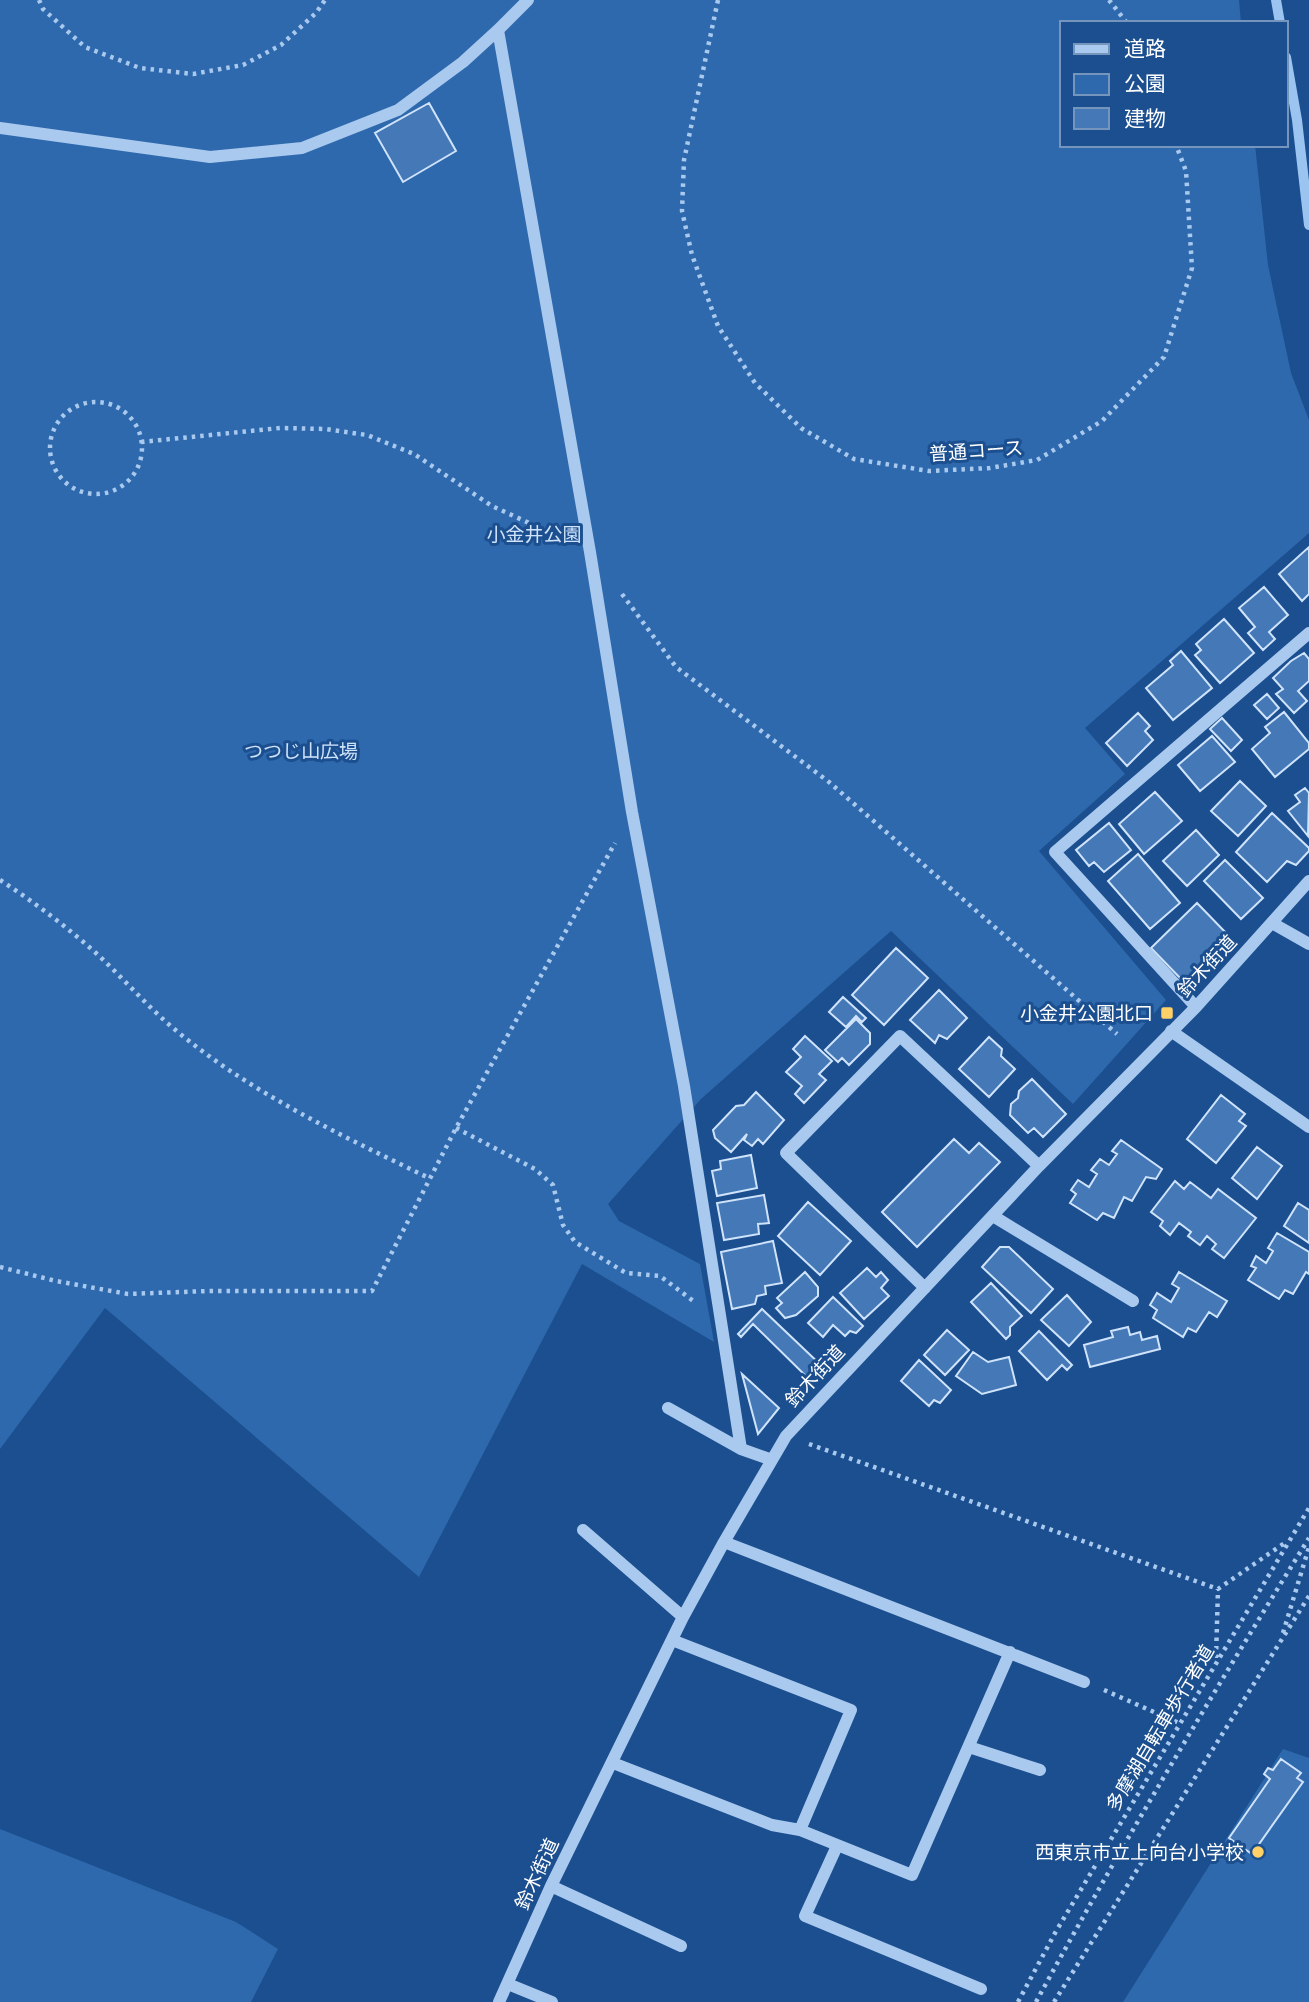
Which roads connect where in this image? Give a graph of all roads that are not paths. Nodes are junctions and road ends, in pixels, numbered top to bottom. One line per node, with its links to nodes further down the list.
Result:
1 (528, 0): 2 (street)
2 (498, 30): 3 (street); 16 (street)
3 (0, 128)
4 (1309, 634): 8 (street)
5 (1309, 881): 6 (street, 鈴木街道)
6 (1272, 923): 7 (street); 8 (street, 鈴木街道)
7 (1309, 944)
8 (1196, 1007): 9 (street, 鈴木街道)
9 (1171, 1031): 10 (street); 11 (street, 鈴木街道)
10 (1309, 1127)
11 (1039, 1166): 12 (street, 鈴木街道); 13 (street)
12 (993, 1216): 13 (street, 鈴木街道); 14 (street)
13 (925, 1288): 17 (street, 鈴木街道)
14 (1133, 1301)
15 (668, 1408): 16 (street)
16 (741, 1449): 17 (street)
17 (772, 1460): 19 (street, 鈴木街道)
18 (583, 1530): 20 (street)
19 (724, 1542): 20 (street, 鈴木街道); 22 (street)
20 (683, 1617): 21 (street, 鈴木街道)
21 (673, 1640): 25 (street, 鈴木街道); 27 (street)
22 (1010, 1652): 23 (street); 24 (street)
23 (1084, 1682)
24 (969, 1746): 26 (street); 28 (street)
25 (613, 1763): 27 (street); 29 (street, 鈴木街道)
26 (1040, 1769)
27 (800, 1830): 28 (street)
28 (837, 1846): 32 (street)
29 (551, 1886): 30 (street); 31 (street, 鈴木街道)
30 (681, 1946)
31 (508, 1984): 33 (street, 鈴木街道); 34 (street)
32 (981, 1989)
33 (499, 2002)
34 (552, 2002)

